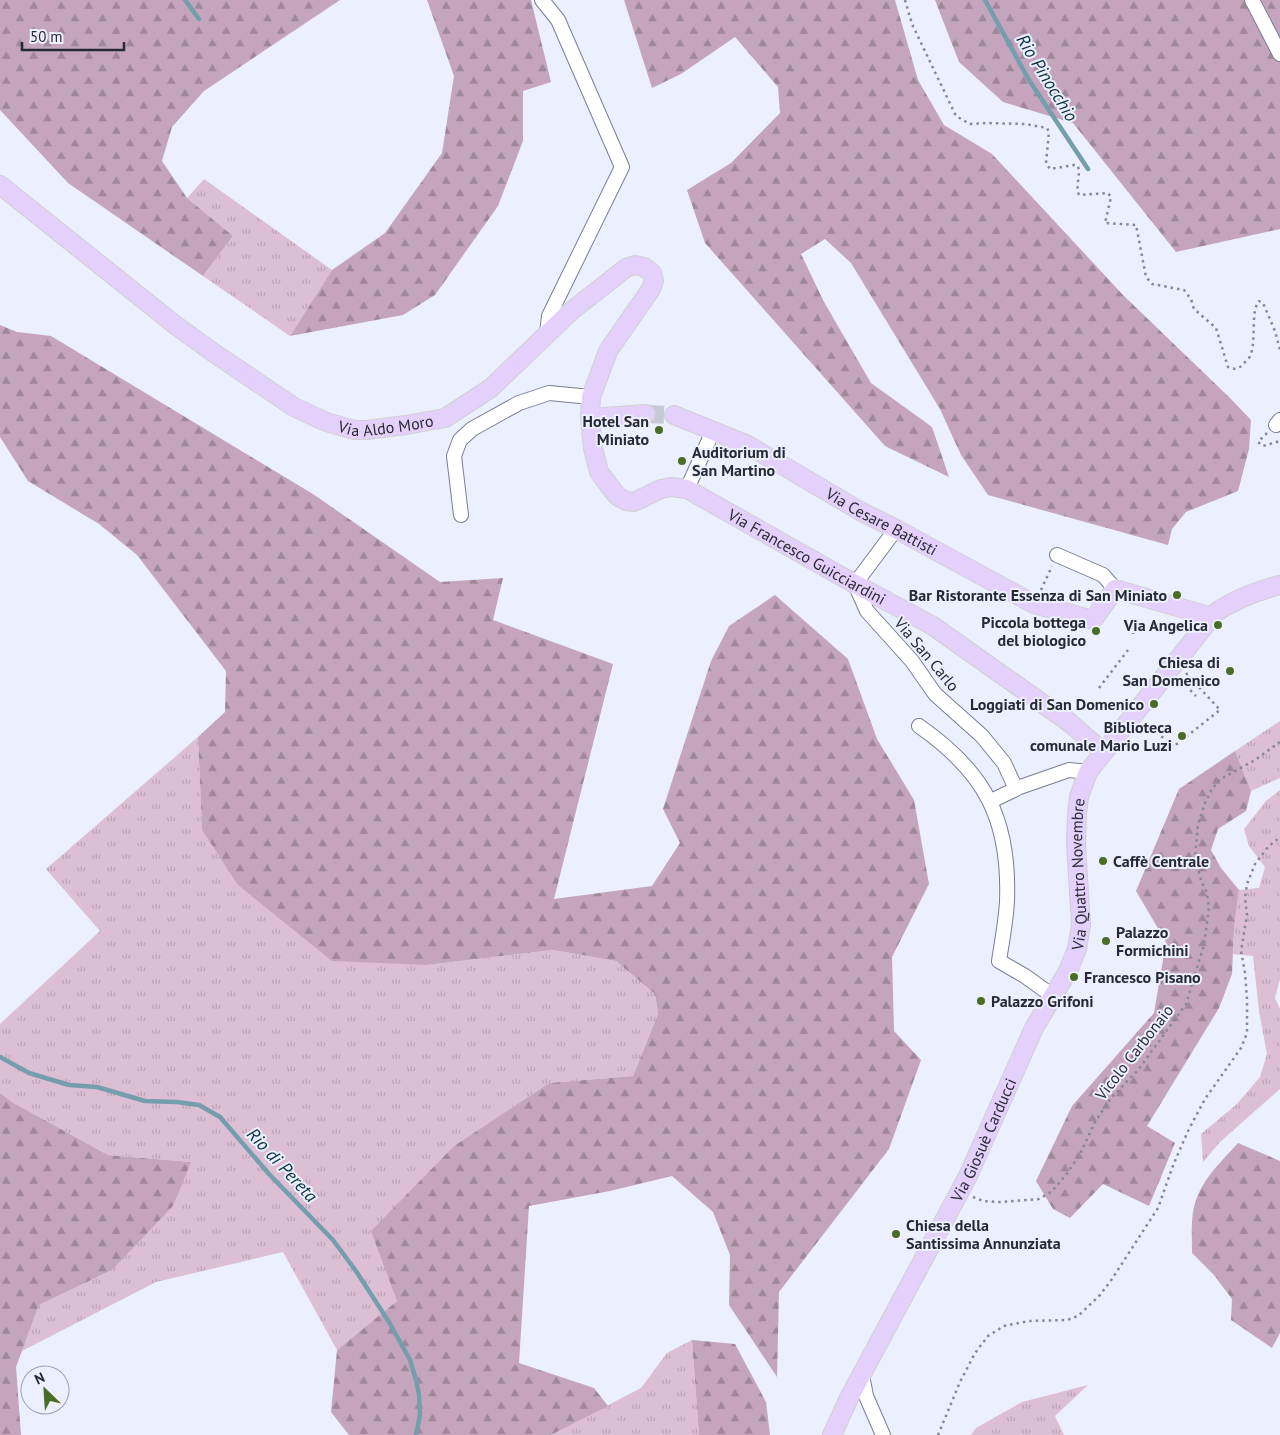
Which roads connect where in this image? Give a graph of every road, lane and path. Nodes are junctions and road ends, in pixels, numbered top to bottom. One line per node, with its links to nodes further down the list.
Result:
1 (542, 0): 6 (street)
2 (905, 0): 7 (path)
3 (1252, 0): 4 (street)
4 (1280, 54)
5 (0, 185): 6 (main road, Via Aldo Moro)
6 (547, 334): 8 (main road, Via Aldo Moro)
7 (1280, 350)
8 (591, 397): 11 (main road, Via Aldo Moro); 16 (street)
9 (646, 414): 11 (main road)
10 (674, 415): 12 (main road, Via Cesare Battisti)
11 (590, 418): 15 (main road, Via Francesco Guicciardini)
12 (713, 431): 15 (street); 17 (main road, Via Cesare Battisti)
13 (1280, 441): 14 (path)
14 (1263, 446)
15 (687, 489): 19 (main road, Via Francesco Guicciardini)
16 (461, 514)
17 (896, 529): 19 (street); 22 (main road, Via Cesare Battisti)
18 (1057, 555): 21 (street); 22 (path)
19 (855, 584): 32 (main road, Via Francesco Guicciardini); 34 (street, Via San Carlo)
20 (1280, 585): 23 (main road, Via Quattro Novembre)
21 (1115, 588): 22 (main road, Via Cesare Battisti); 23 (main road)
22 (1034, 604)
23 (1212, 616): 26 (main road, Via Quattro Novembre)
24 (1128, 650): 27 (path)
25 (1182, 669): 29 (path)
26 (1163, 678): 28 (path); 32 (main road, Via Quattro Novembre)
27 (1099, 688)
28 (1196, 696)
29 (1142, 719)
30 (919, 726): 35 (street)
31 (1280, 742): 39 (path, Vicolo Carbonaio)
32 (1103, 752): 33 (main road, Via Quattro Novembre)
33 (1088, 772): 34 (street); 37 (main road, Via Quattro Novembre)
34 (1018, 788): 35 (street)
35 (991, 801): 37 (street)
36 (1280, 837): 43 (path)
37 (1054, 997): 38 (main road, Via Quattro Novembre)
38 (1018, 1062): 39 (main road, Via Giosuè Carducci)
39 (960, 1191): 40 (main road, Via Giosuè Carducci)
40 (862, 1375): 41 (main road, Via Giosuè Carducci); 42 (street)
41 (832, 1435)
42 (883, 1435)
43 (938, 1435)

